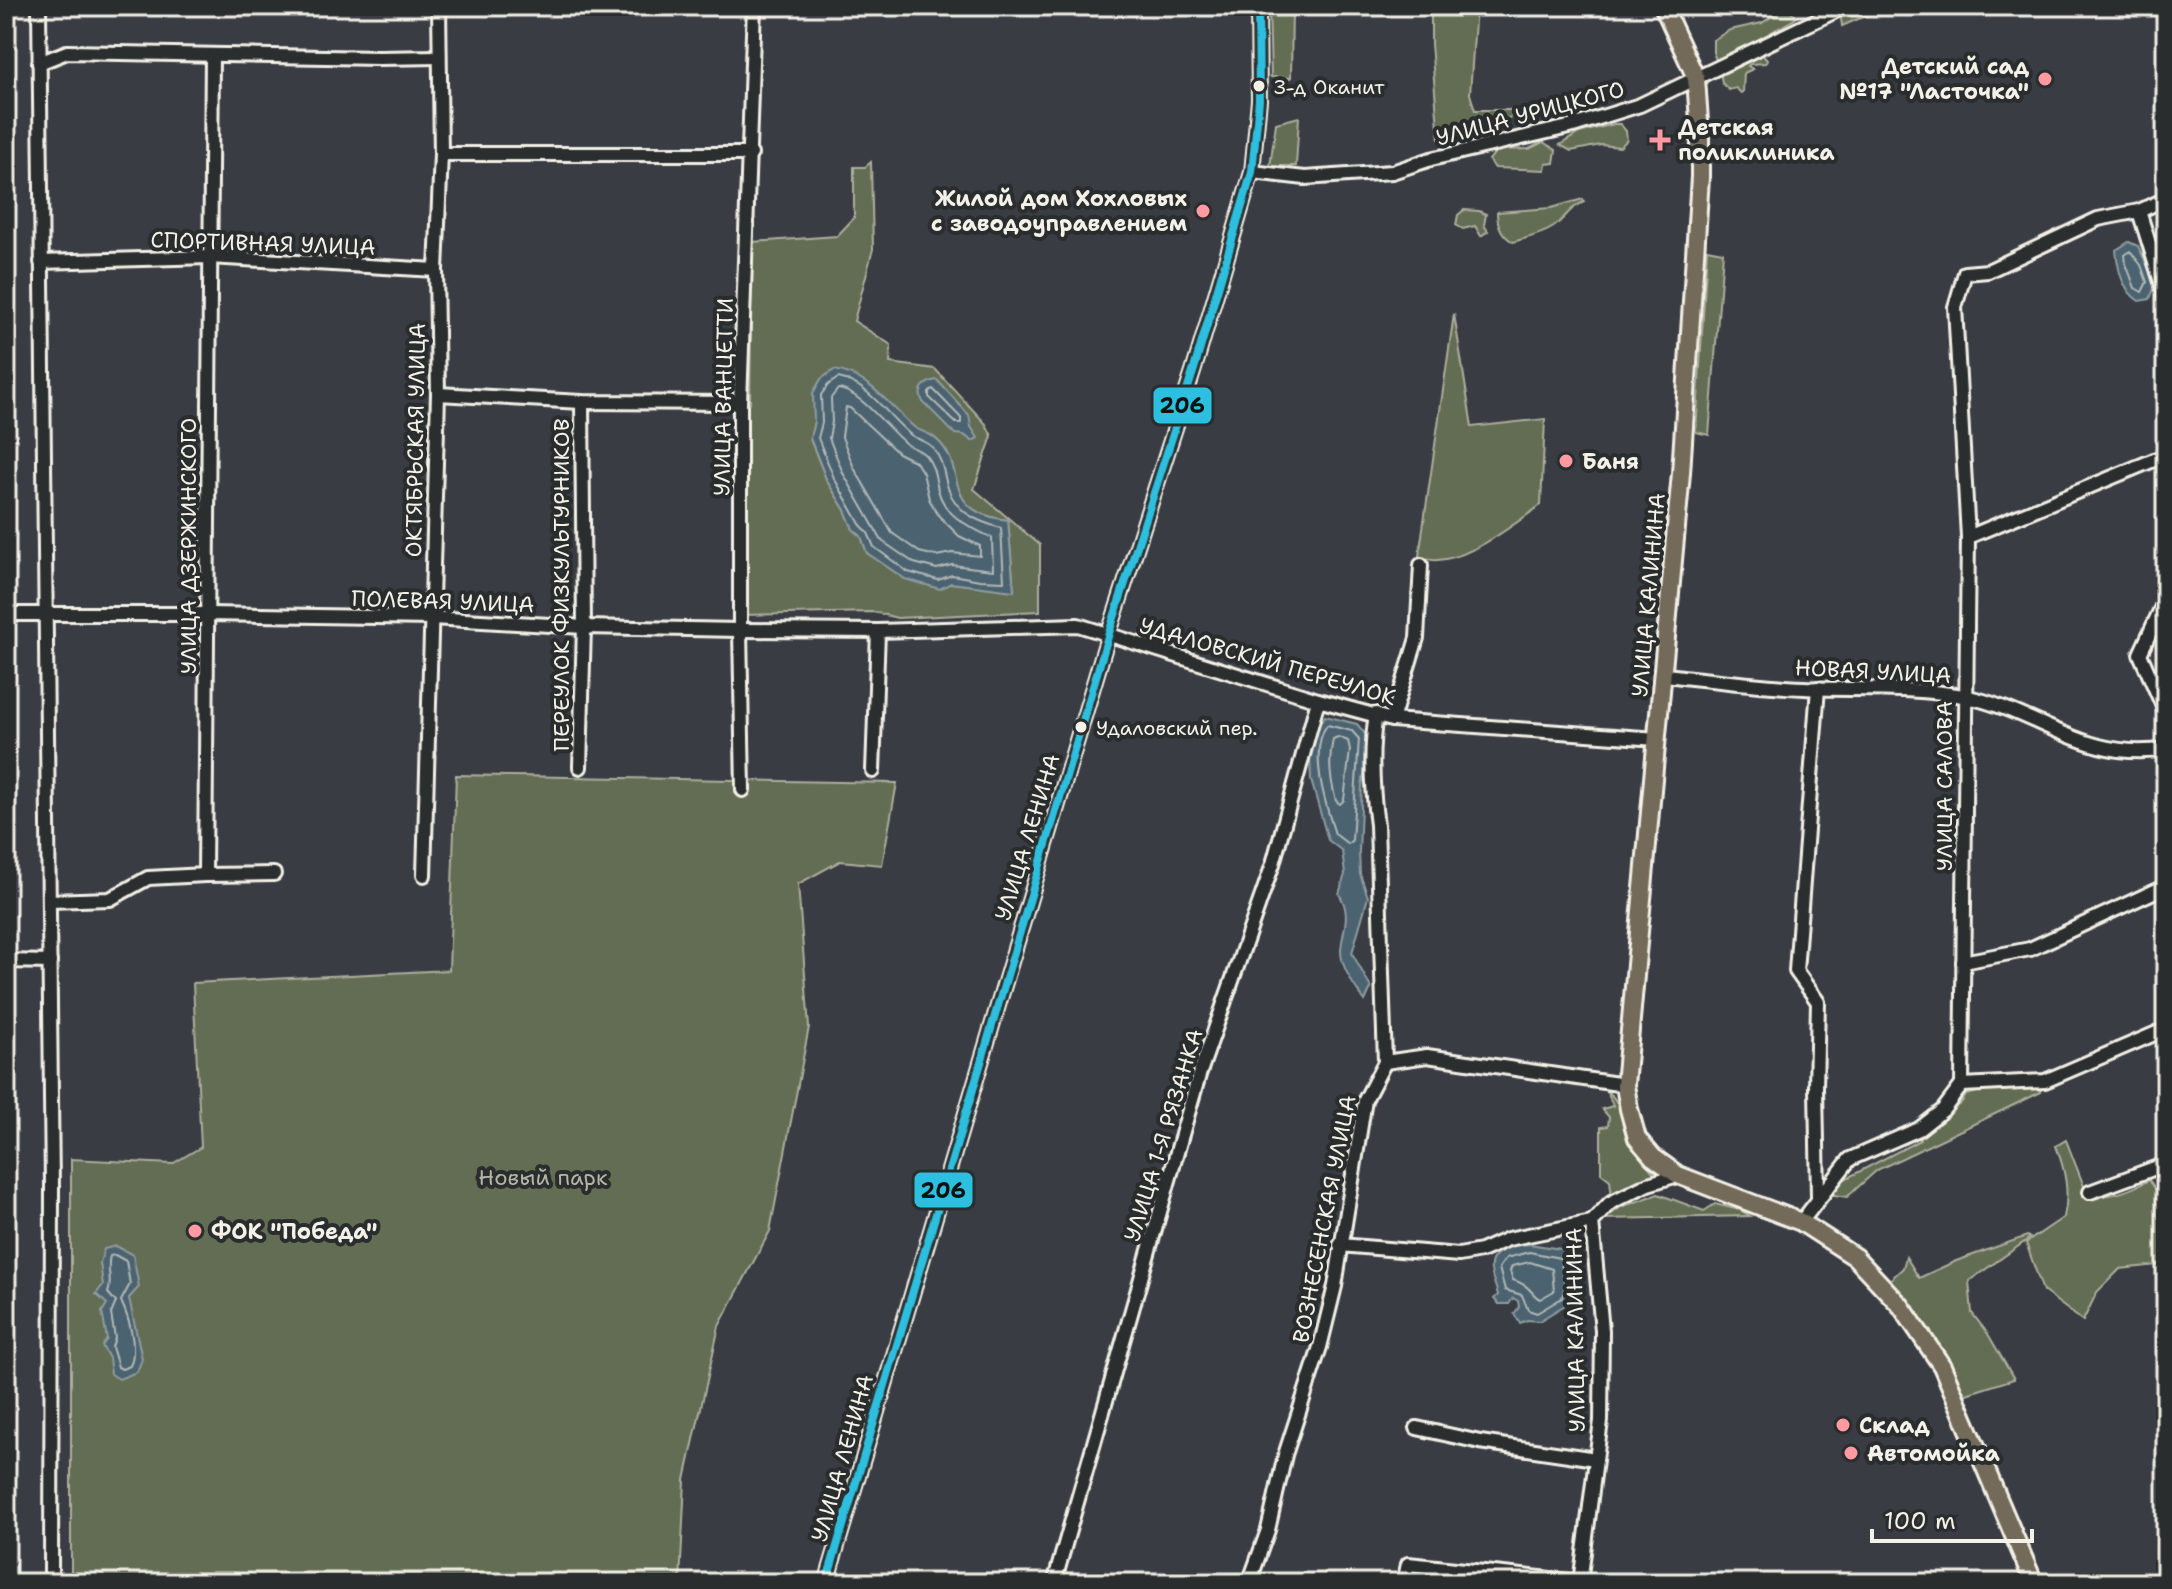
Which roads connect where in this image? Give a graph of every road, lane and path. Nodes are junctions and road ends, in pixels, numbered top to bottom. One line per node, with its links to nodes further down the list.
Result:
1 (39, 6): 9 (street)
2 (439, 6): 8 (street, ОКТЯБРЬСКАЯ УЛИЦА)
3 (754, 6): 12 (street, УЛИЦА ВАНЦЕТТИ)
4 (1258, 6): 13 (street, УЛИЦА ЛЕНИНА)
5 (1663, 6): 10 (main road, УЛИЦА КАЛИНИНА)
6 (1846, 6): 10 (street, УЛИЦА УРИЦКОГО)
7 (212, 55): 8 (street); 9 (street); 16 (street, УЛИЦА ДЗЕРЖИНСКОГО)
8 (438, 57): 11 (street, ОКТЯБРЬСКАЯ УЛИЦА)
9 (39, 63): 17 (street)
10 (1696, 78): 13 (street, УЛИЦА УРИЦКОГО); 35 (main road, УЛИЦА КАЛИНИНА)
11 (441, 154): 12 (street); 18 (street, ОКТЯБРЬСКАЯ УЛИЦА)
12 (751, 154): 22 (street, УЛИЦА ВАНЦЕТТИ)
13 (1252, 172): 34 (street, УЛИЦА ЛЕНИНА)
14 (2166, 199): 15 (street)
15 (2139, 211): 19 (street); 24 (street, УЛИЦА САЛОВА)
16 (209, 257): 17 (street, СПОРТИВНАЯ УЛИЦА); 18 (street, СПОРТИВНАЯ УЛИЦА); 29 (street, УЛИЦА ДЗЕРЖИНСКОГО)
17 (41, 262): 28 (street)
18 (436, 270): 20 (street, ОКТЯБРЬСКАЯ УЛИЦА)
19 (2166, 298)
20 (438, 394): 21 (street); 30 (street, ОКТЯБРЬСКАЯ УЛИЦА)
21 (582, 402): 22 (street); 31 (street, ПЕРЕУЛОК ФИЗКУЛЬТУРНИКОВ)
22 (740, 403): 32 (street, УЛИЦА ВАНЦЕТТИ)
23 (2166, 455): 24 (street)
24 (1968, 537): 37 (street, УЛИЦА САЛОВА)
25 (1421, 565): 41 (street)
26 (2166, 598): 39 (street)
27 (6, 614): 28 (street, ПОЛЕВАЯ УЛИЦА)
28 (44, 614): 29 (street, ПОЛЕВАЯ УЛИЦА); 51 (street)
29 (208, 614): 30 (street, ПОЛЕВАЯ УЛИЦА); 48 (street, УЛИЦА ДЗЕРЖИНСКОГО)
30 (432, 618): 31 (street, ПОЛЕВАЯ УЛИЦА); 49 (street, ОКТЯБРЬСКАЯ УЛИЦА)
31 (584, 627): 32 (street, ПОЛЕВАЯ УЛИЦА); 44 (street, ПЕРЕУЛОК ФИЗКУЛЬТУРНИКОВ)
32 (740, 630): 33 (street, ПОЛЕВАЯ УЛИЦА); 46 (street, УЛИЦА ВАНЦЕТТИ)
33 (878, 631): 34 (street, ПОЛЕВАЯ УЛИЦА); 45 (street)
34 (1109, 633): 38 (street, УДАЛОВСКИЙ ПЕРЕУЛОК); 70 (street, УЛИЦА ЛЕНИНА)
35 (1664, 675): 36 (street, НОВАЯ УЛИЦА); 42 (main road, УЛИЦА КАЛИНИНА)
36 (1818, 688): 37 (street, НОВАЯ УЛИЦА); 62 (street)
37 (1964, 696): 43 (street, НОВАЯ УЛИЦА); 54 (street, УЛИЦА САЛОВА)
38 (1318, 700): 40 (street, УДАЛОВСКИЙ ПЕРЕУЛОК); 71 (street, УЛИЦА 1-Я РЯЗАНКА)
39 (2166, 713)
40 (1376, 714): 41 (street, УДАЛОВСКИЙ ПЕРЕУЛОК); 56 (street, ВОЗНЕСЕНСКАЯ УЛИЦА)
41 (1392, 720): 42 (street, УДАЛОВСКИЙ ПЕРЕУЛОК)
42 (1657, 739): 57 (main road, УЛИЦА КАЛИНИНА)
43 (2166, 749)
44 (580, 767)
45 (873, 771)
46 (743, 790)
47 (274, 874): 48 (street)
48 (205, 875): 51 (street)
49 (424, 875)
50 (2166, 886): 54 (street)
51 (49, 901): 53 (street)
52 (6, 961): 53 (street)
53 (50, 962): 69 (street)
54 (1963, 962): 58 (street, УЛИЦА САЛОВА)
55 (2166, 1029): 58 (street)
56 (1385, 1062): 57 (street); 65 (street, ВОЗНЕСЕНСКАЯ УЛИЦА)
57 (1625, 1085): 60 (main road, УЛИЦА КАЛИНИНА)
58 (1962, 1085): 62 (street)
59 (2166, 1164): 61 (street)
60 (1678, 1175): 63 (street, УЛИЦА КАЛИНИНА); 64 (main road, УЛИЦА КАЛИНИНА)
61 (2090, 1192)
62 (1818, 1197): 64 (street)
63 (1592, 1222): 65 (street); 67 (street, УЛИЦА КАЛИНИНА)
64 (1801, 1222): 74 (main road, УЛИЦА КАЛИНИНА)
65 (1340, 1245): 72 (street, ВОЗНЕСЕНСКАЯ УЛИЦА)
66 (1417, 1428): 67 (street)
67 (1596, 1459): 68 (street, УЛИЦА КАЛИНИНА)
68 (1583, 1582): 73 (street)
69 (51, 1583)
70 (826, 1583)
71 (1054, 1583)
72 (1249, 1583)
73 (1404, 1583)
74 (2034, 1583)

